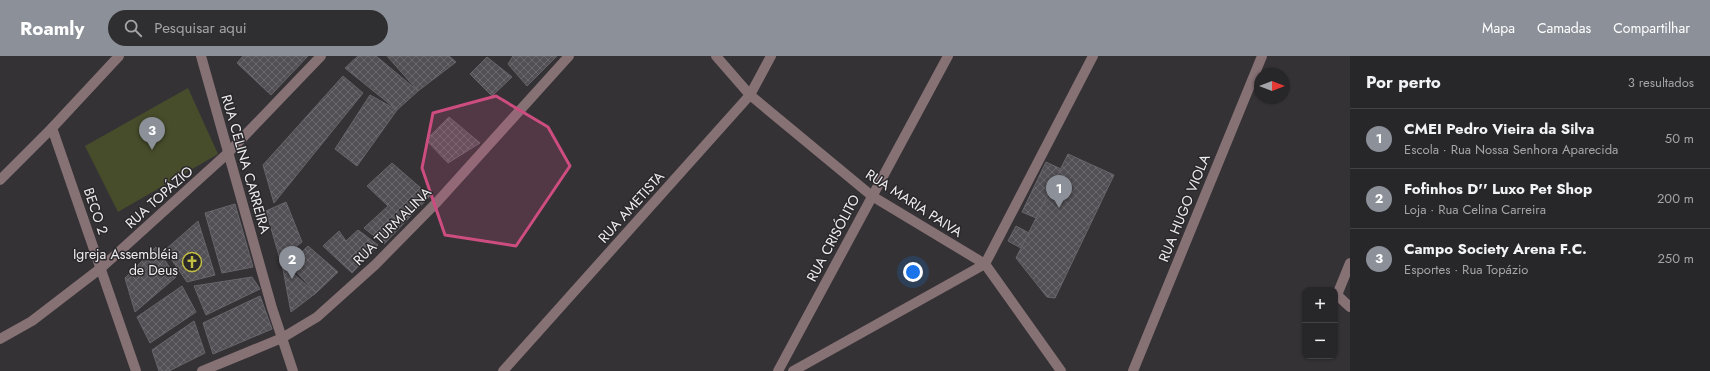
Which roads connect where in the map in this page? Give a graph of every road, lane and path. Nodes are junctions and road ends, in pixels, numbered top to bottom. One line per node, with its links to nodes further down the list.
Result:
1 (119, 56): 11 (street)
2 (201, 56): 12 (street, RUA CELINA CARREIRA)
3 (321, 56): 12 (street, RUA TOPÁZIO)
4 (569, 56): 19 (street, RUA TURMALINA)
5 (716, 56): 10 (street, RUA MARIA PAIVA)
6 (770, 56): 10 (street, RUA AMETISTA)
7 (948, 56): 14 (street, RUA CRISÓLITO)
8 (1093, 56): 16 (street)
9 (1262, 56): 28 (street, RUA HUGO VIOLA)
10 (750, 95): 14 (street, RUA MARIA PAIVA); 24 (street, RUA AMETISTA)
11 (52, 128): 13 (street); 17 (street, BECO 2)
12 (228, 153): 17 (street, RUA TOPÁZIO); 19 (street, RUA CELINA CARREIRA)
13 (0, 180)
14 (872, 196): 16 (street, RUA MARIA PAIVA); 25 (street, RUA CRISÓLITO)
15 (1350, 263): 18 (street)
16 (985, 264): 26 (street); 27 (street, RUA MARIA PAIVA)
17 (101, 268): 20 (street, RUA TOPÁZIO); 21 (street, BECO 2)
18 (1350, 307)
19 (282, 338): 22 (street, RUA TURMALINA); 23 (street, RUA CELINA CARREIRA)
20 (0, 339)
21 (136, 371)
22 (202, 371)
23 (292, 371)
24 (503, 371)
25 (778, 371)
26 (793, 371)
27 (1061, 371)
28 (1133, 371)

